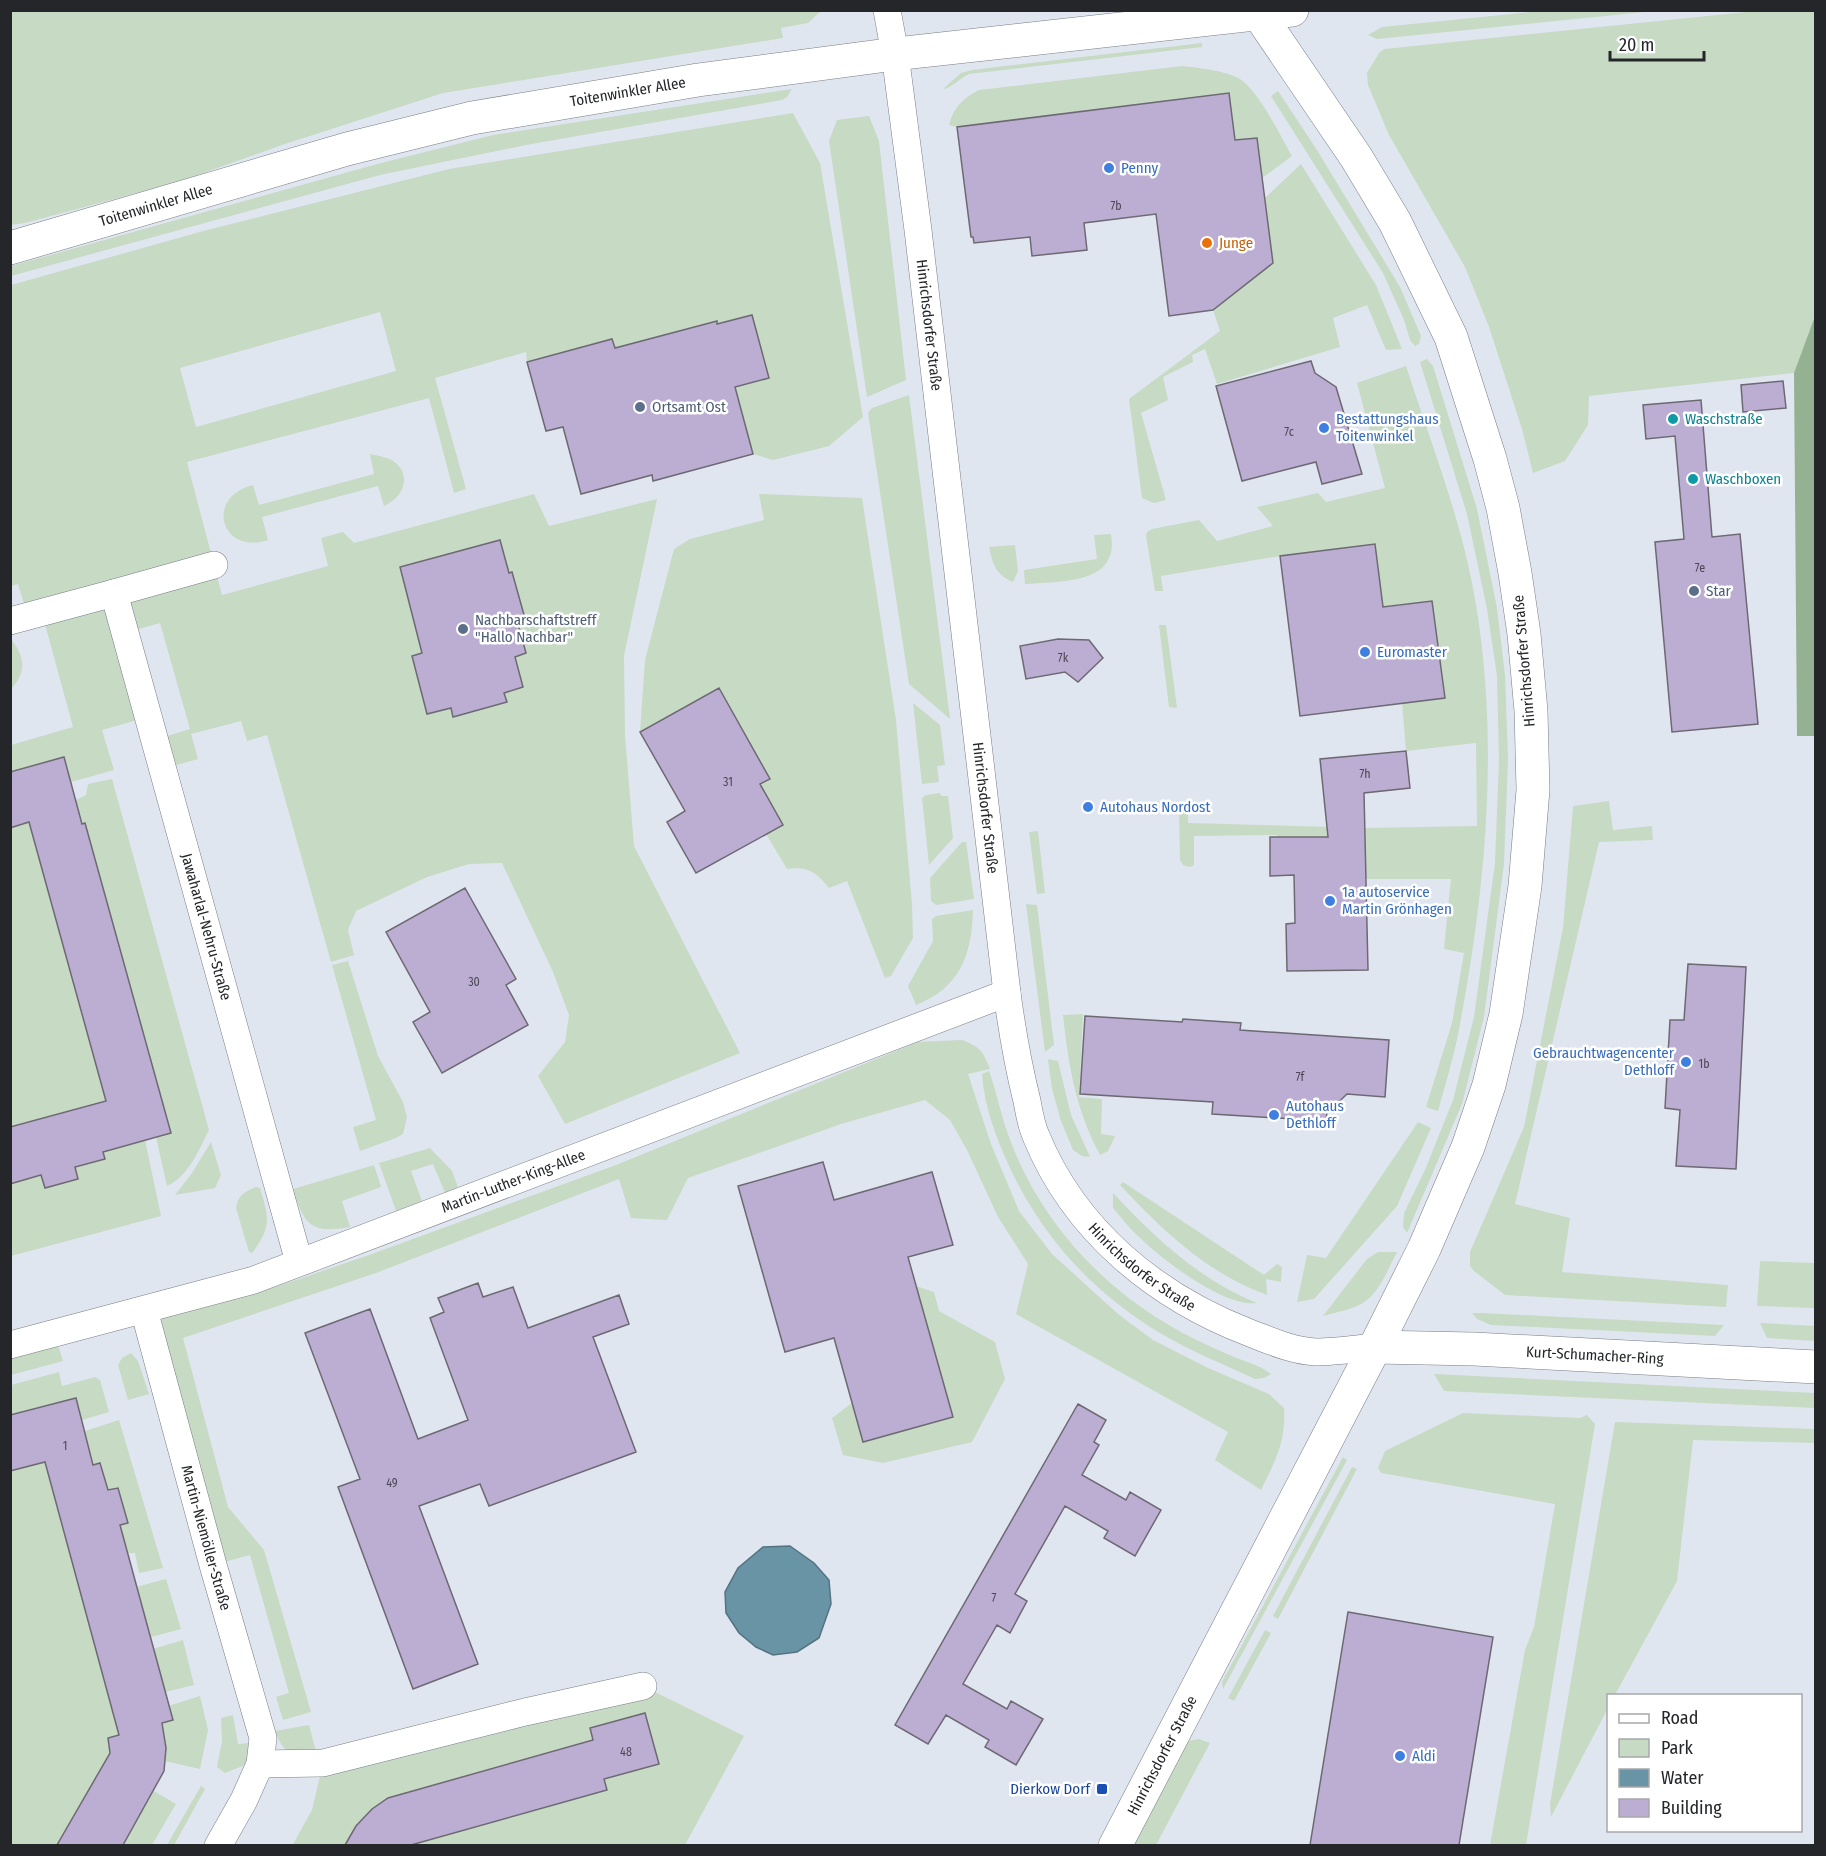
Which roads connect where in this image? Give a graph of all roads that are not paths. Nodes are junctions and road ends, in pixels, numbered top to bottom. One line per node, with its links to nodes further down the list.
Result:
1 (887, 10): 4 (street, Hinrichsdorfer Straße)
2 (1292, 10): 3 (street, Toitenwinkler Allee)
3 (1257, 12): 4 (street, Toitenwinkler Allee); 13 (street, Hinrichsdorfer Straße)
4 (895, 54): 5 (street, Toitenwinkler Allee); 9 (street, Hinrichsdorfer Straße)
5 (10, 248)
6 (214, 565): 7 (street)
7 (114, 593): 8 (street); 10 (street, Jawaharlal-Nehru-Straße)
8 (10, 621)
9 (1007, 993): 10 (street, Martin-Luther-King-Allee); 13 (street, Hinrichsdorfer Straße)
10 (299, 1262): 11 (street, Martin-Luther-King-Allee)
11 (144, 1310): 12 (street, Martin-Luther-King-Allee); 16 (street, Martin-Niemöller-Straße)
12 (10, 1345)
13 (1375, 1347): 14 (street, Kurt-Schumacher-Ring); 18 (street, Hinrichsdorfer Straße)
14 (1815, 1366)
15 (643, 1686): 16 (street)
16 (260, 1764): 17 (street, Martin-Niemöller-Straße)
17 (218, 1845)
18 (1115, 1845)

